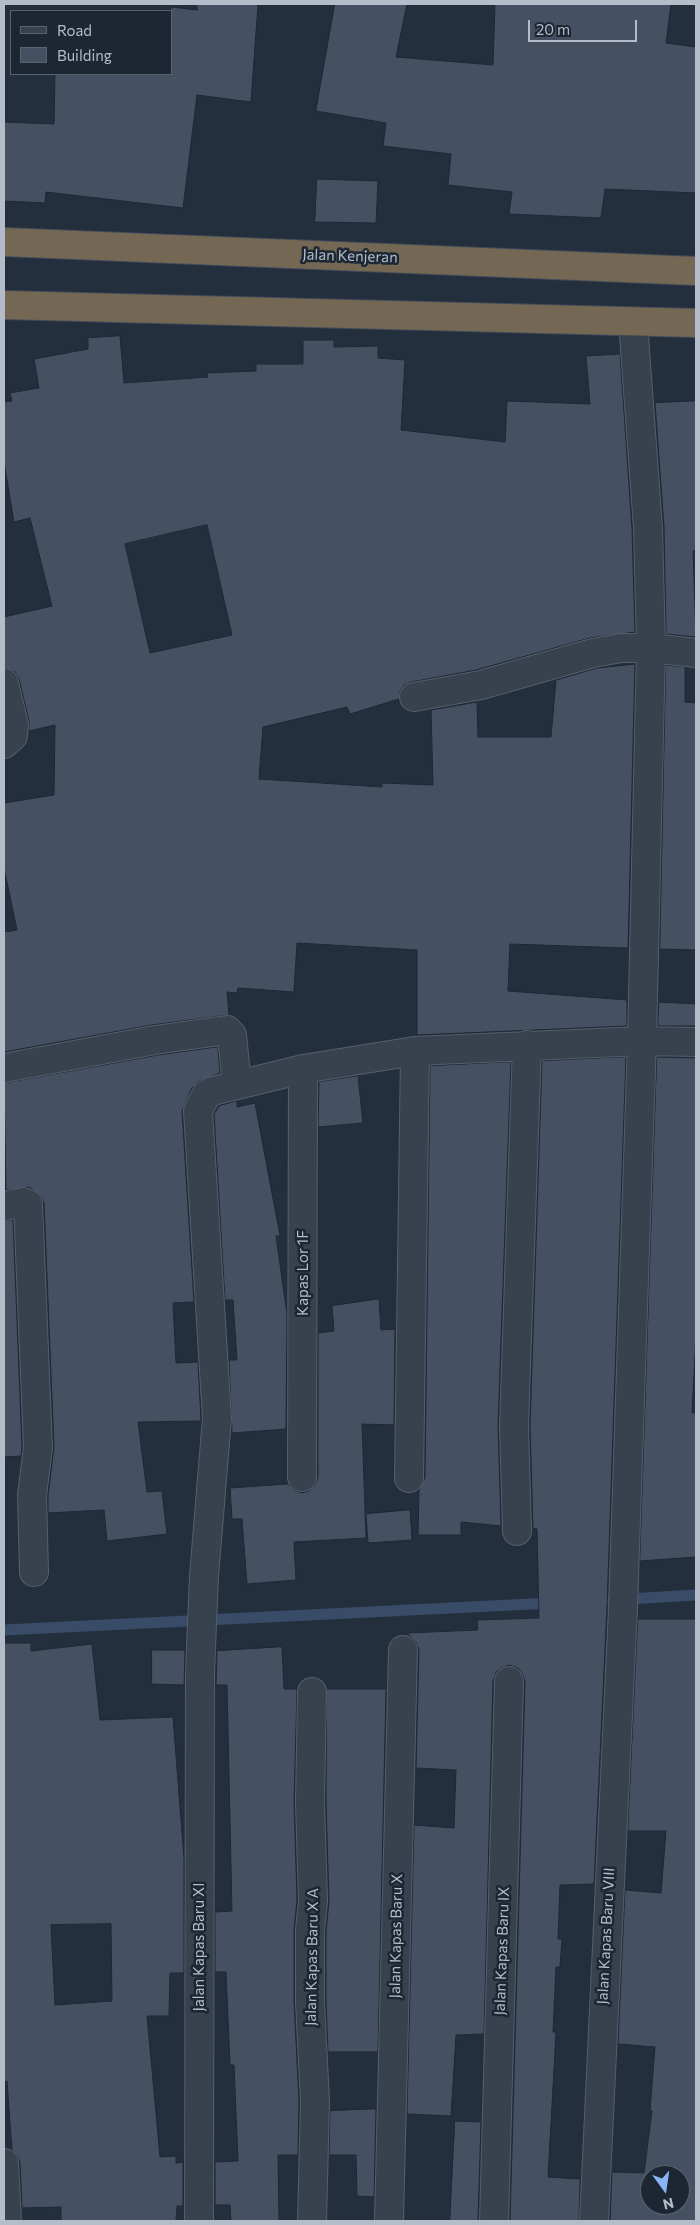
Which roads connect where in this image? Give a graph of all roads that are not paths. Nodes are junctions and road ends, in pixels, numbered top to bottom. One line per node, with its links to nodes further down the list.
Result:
1 (4, 242): 2 (highway, Jalan Kenjeran)
2 (696, 270)
3 (4, 305): 4 (highway)
4 (633, 322): 5 (highway); 6 (street, Jalan Kapas Baru VIII)
5 (696, 323)
6 (651, 648): 7 (street); 9 (street); 11 (street, Jalan Kapas Baru VIII)
7 (696, 653)
8 (4, 684): 10 (street)
9 (414, 697)
10 (4, 744)
11 (642, 1041): 12 (street, Jalan Kapas Baru XI); 13 (street, Jalan Kapas Baru XI); 32 (street, Jalan Kapas Baru VIII)
12 (696, 1042)
13 (527, 1045): 14 (street, Jalan Kapas Baru XI); 21 (street)
14 (415, 1051): 16 (street, Jalan Kapas Baru XI); 20 (street)
15 (4, 1068): 17 (street)
16 (303, 1068): 17 (street, Jalan Kapas Baru XI); 19 (street, Kapas Lor 1F)
17 (237, 1085): 28 (street, Jalan Kapas Baru XI)
18 (4, 1206): 22 (street)
19 (302, 1477)
20 (409, 1478)
21 (517, 1532)
22 (34, 1572)
23 (403, 1650): 30 (street, Jalan Kapas Baru X)
24 (509, 1681): 31 (street, Jalan Kapas Baru IX)
25 (312, 1692): 29 (street, Jalan Kapas Baru X A)
26 (4, 2163): 27 (street)
27 (7, 2221)
28 (199, 2221)
29 (312, 2221)
30 (389, 2221)
31 (494, 2221)
32 (594, 2221)

